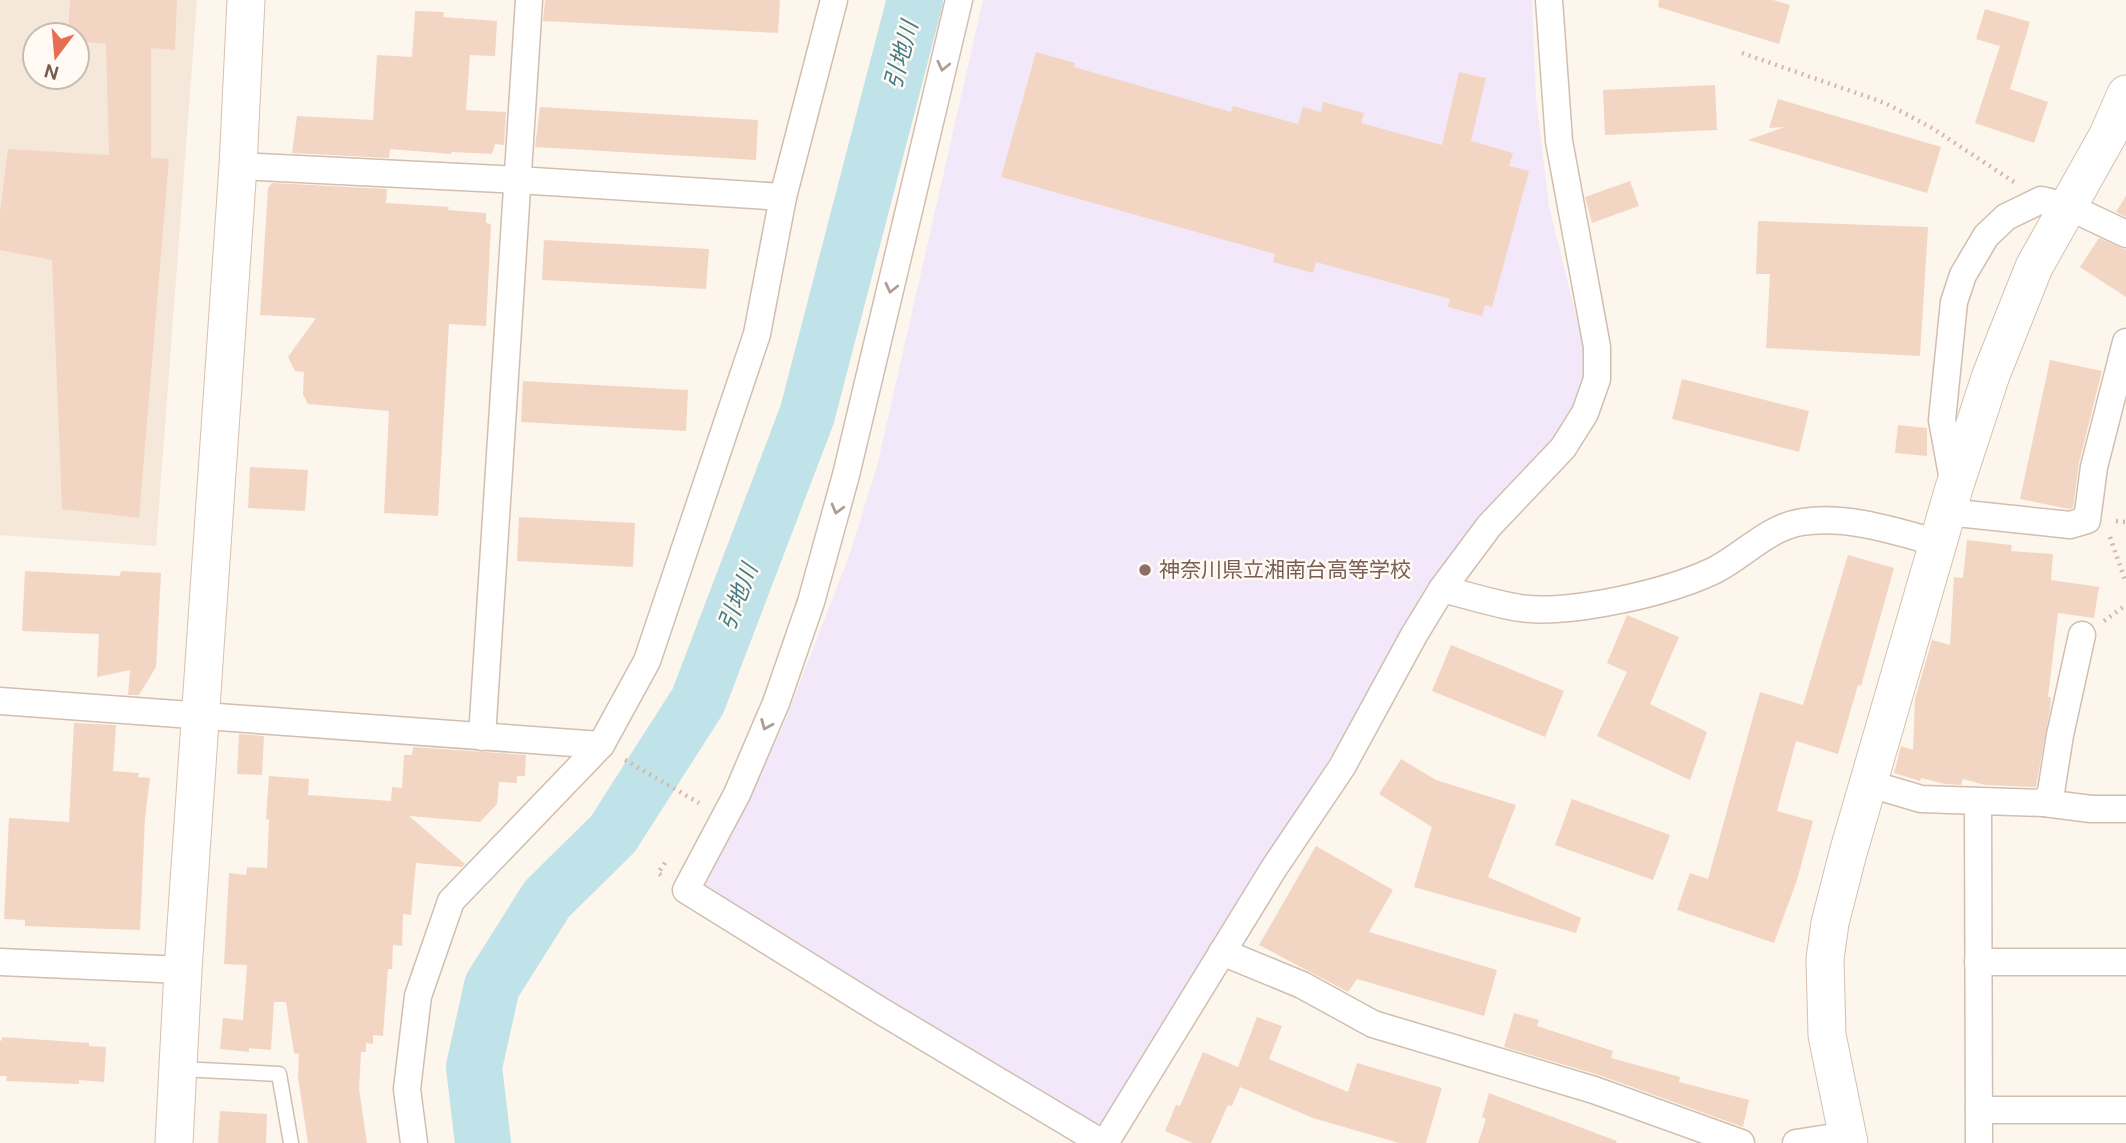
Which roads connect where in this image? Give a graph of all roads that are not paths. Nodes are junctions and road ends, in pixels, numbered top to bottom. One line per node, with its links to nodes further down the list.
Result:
1 (246, 0): 7 (street)
2 (529, 0): 8 (street)
3 (834, 0): 9 (street)
4 (959, 0): 36 (street, one-way to 36)
5 (1549, 0): 14 (street)
6 (2126, 94): 10 (street)
7 (237, 166): 8 (street); 17 (street)
8 (518, 180): 9 (street); 18 (street)
9 (783, 197): 19 (street)
10 (2054, 203): 11 (street); 13 (street); 13 (street)
11 (2126, 234)
12 (2126, 342): 13 (street)
13 (1947, 514): 14 (street); 20 (street)
14 (1442, 589): 24 (street)
15 (2082, 635): 22 (street)
16 (0, 701): 17 (street)
17 (200, 717): 18 (street); 28 (street)
18 (482, 737): 19 (street)
19 (601, 745): 35 (street)
20 (1867, 783): 21 (street); 32 (street)
21 (1978, 802): 22 (street); 26 (street)
22 (2044, 803): 23 (street)
23 (2126, 809)
24 (1222, 952): 36 (street); 37 (street)
25 (0, 962): 28 (street)
26 (1978, 962): 27 (street); 30 (street)
27 (2126, 962)
28 (183, 970): 29 (street)
29 (180, 1069): 33 (street); 34 (lane)
30 (1979, 1110): 31 (street); 39 (street)
31 (2126, 1110)
32 (1848, 1139): 38 (street)
33 (174, 1143)
34 (291, 1143)
35 (414, 1143)
36 (1104, 1143)
37 (1741, 1143)
38 (1796, 1143)
39 (1979, 1143)

